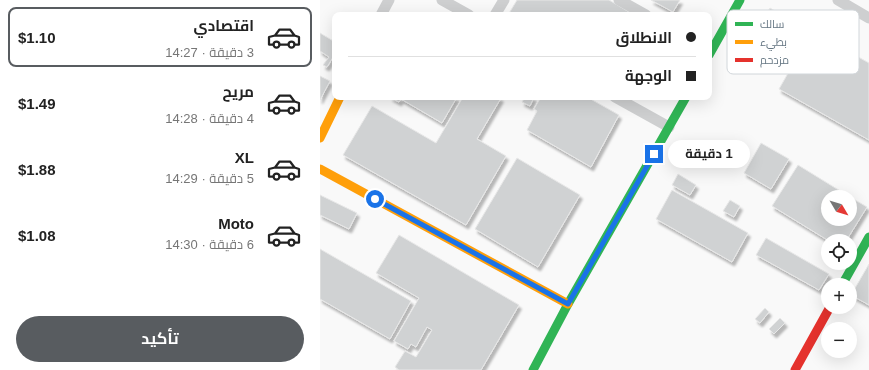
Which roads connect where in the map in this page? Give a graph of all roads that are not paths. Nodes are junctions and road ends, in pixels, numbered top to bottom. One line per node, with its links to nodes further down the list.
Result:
1 (389, 0): 9 (street)
2 (442, 0): 10 (street)
3 (504, 0): 11 (street)
4 (619, 0): 12 (street)
5 (740, 0): 7 (street)
6 (838, 0): 8 (street)
7 (734, 10)
8 (855, 10)
9 (383, 12)
10 (464, 12)
11 (497, 12)
12 (641, 12)
13 (859, 12): 14 (street)
14 (869, 18)
15 (727, 23): 16 (street)
16 (712, 49)
17 (339, 100): 21 (street)
18 (620, 100): 20 (street)
19 (684, 100): 20 (street)
20 (669, 127): 25 (street)
21 (320, 138)
22 (320, 169): 25 (street)
23 (869, 237): 24 (street)
24 (846, 278)
25 (568, 304): 27 (street)
26 (826, 314): 28 (street)
27 (533, 370)
28 (795, 370)

